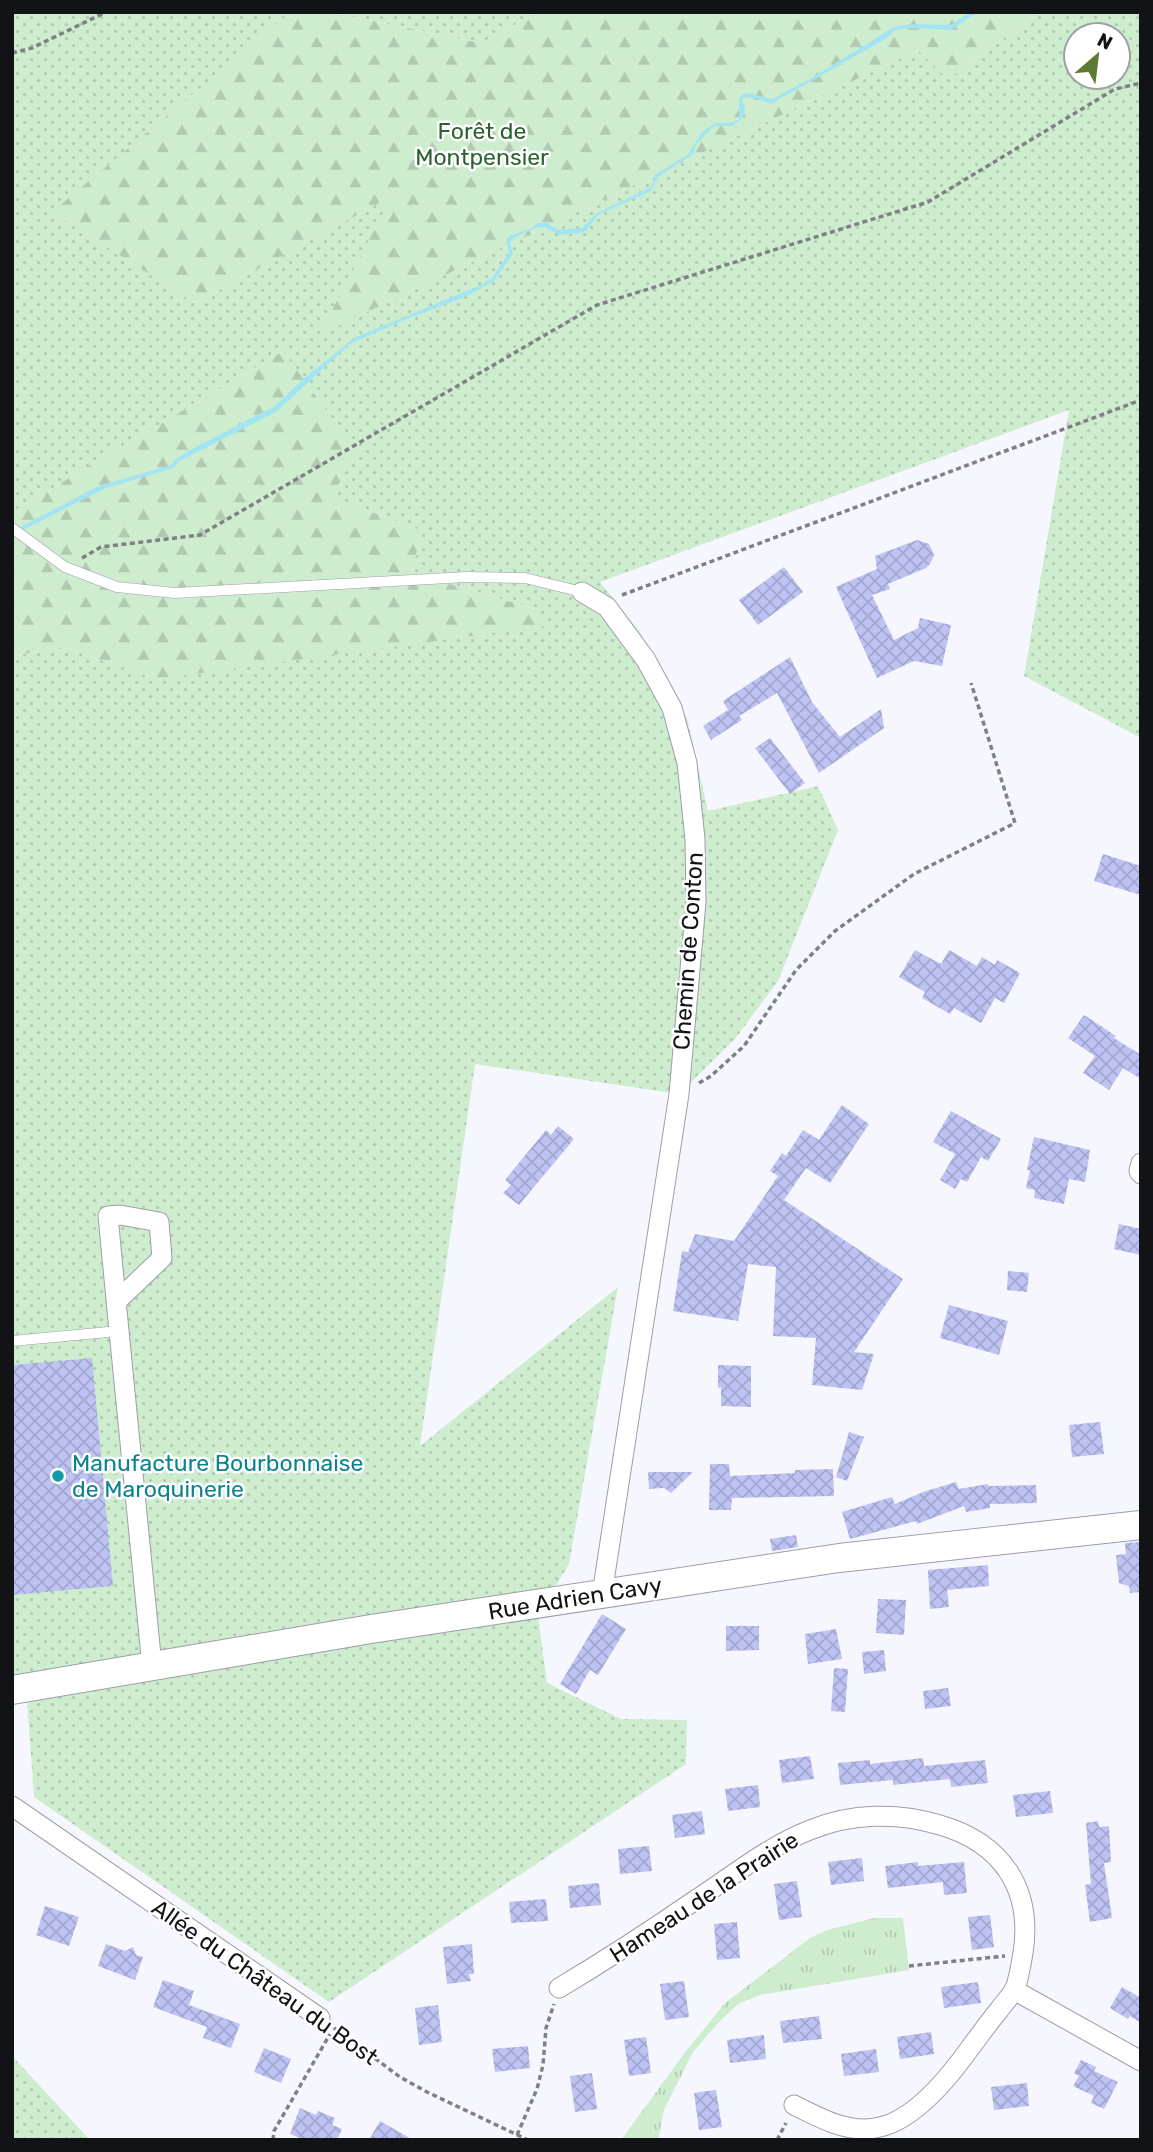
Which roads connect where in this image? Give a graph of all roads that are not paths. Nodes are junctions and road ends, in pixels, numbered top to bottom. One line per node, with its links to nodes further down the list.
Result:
1 (12, 528): 2 (lane, Chemin de Conton)
2 (582, 592): 9 (street, Chemin de Conton)
3 (1141, 1163): 4 (street)
4 (1141, 1174)
5 (117, 1302): 6 (street)
6 (119, 1331): 7 (lane); 10 (street)
7 (12, 1341)
8 (1141, 1525): 9 (main road, Rue Adrien Cavy)
9 (602, 1594): 10 (main road, Rue Adrien Cavy)
10 (152, 1666): 11 (main road, Rue Adrien Cavy)
11 (12, 1690)
12 (12, 1806): 15 (street, Allée du Château du Bost)
13 (559, 1988): 14 (street, Hameau de la Prairie)
14 (1014, 1990): 16 (street); 17 (street, Hameau de la Prairie)
15 (327, 2023)
16 (1141, 2061)
17 (794, 2105)

